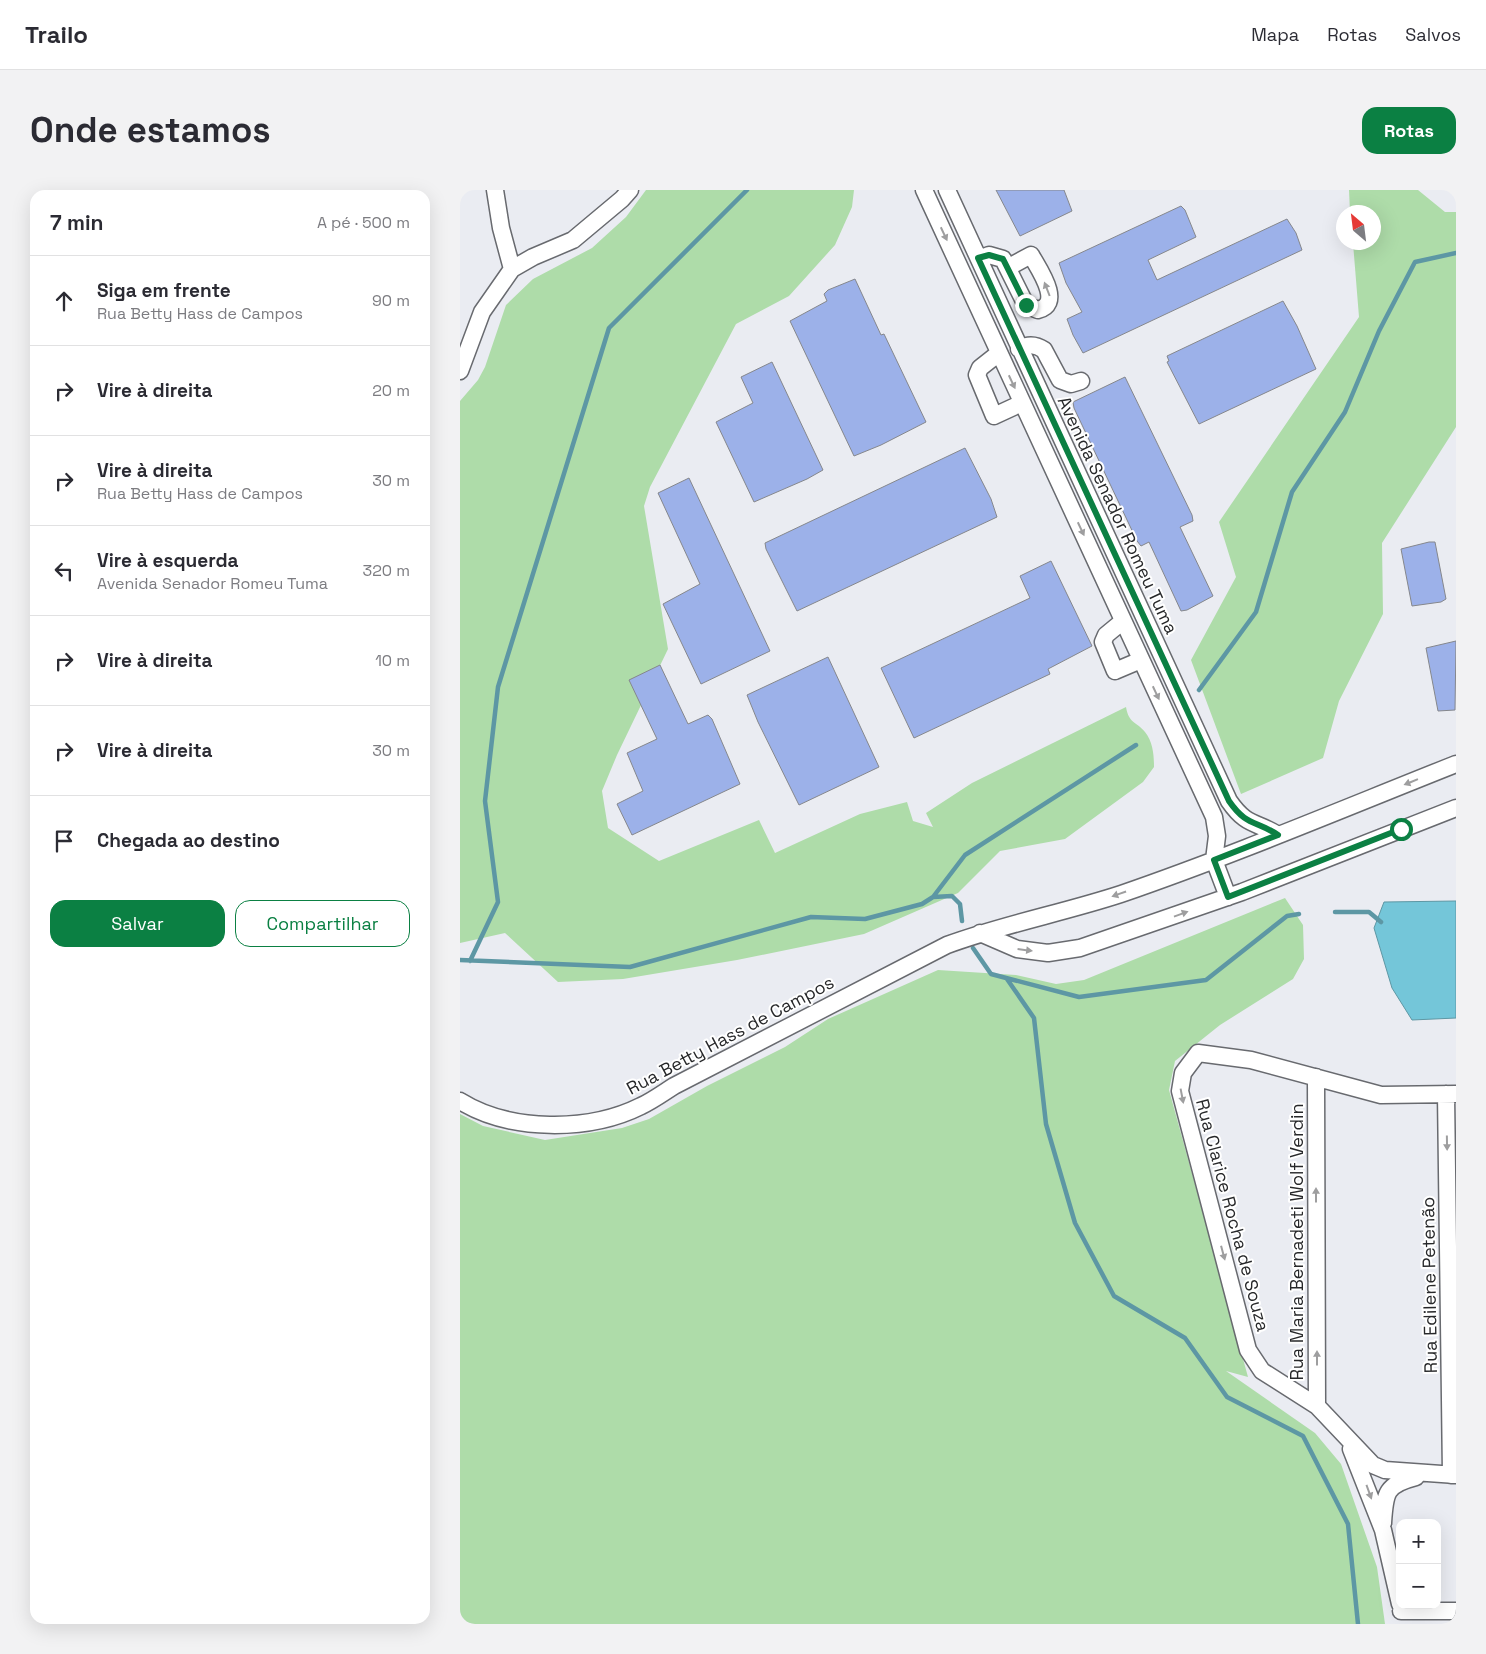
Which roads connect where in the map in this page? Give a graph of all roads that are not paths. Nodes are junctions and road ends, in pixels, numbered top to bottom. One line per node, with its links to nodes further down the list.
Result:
1 (495, 190): 7 (street)
2 (924, 190): 9 (street, one-way to 9)
3 (947, 190): 5 (street, Avenida Senador Romeu Tuma)
4 (623, 193): 7 (street)
5 (978, 258): 6 (street); 8 (street, Avenida Senador Romeu Tuma)
6 (1009, 266): 6 (street, one-way to 6)
7 (512, 269): 10 (street)
8 (1019, 349): 11 (street); 19 (street, Avenida Senador Romeu Tuma)
9 (999, 353): 12 (street, one-way to 12); 12 (street)
10 (460, 371)
11 (1081, 381)
12 (1022, 403): 13 (street, one-way to 13)
13 (1123, 621): 14 (street); 14 (street)
14 (1141, 660): 20 (street, one-way to 20)
15 (1456, 764): 19 (street, Rua Betty Hass de Campos, one-way to 19)
16 (1456, 800): 18 (street)
17 (1456, 808): 18 (street)
18 (1401, 829): 21 (street)
19 (1278, 835): 20 (street, Rua Betty Hass de Campos)
20 (1214, 860): 21 (street); 22 (street, Rua Betty Hass de Campos, one-way to 22)
21 (1228, 897): 22 (street, one-way to 21)
22 (980, 933): 25 (street, Rua Betty Hass de Campos)
23 (1316, 1077): 24 (street, Rua Clarice Rocha de Souza); 26 (street, Rua Maria Bernadeti Wolf Verdin, one-way to 23); 26 (street, Rua Clarice Rocha de Souza, one-way to 26)
24 (1451, 1094): 29 (street, Rua Edilene Petenão, one-way to 29)
25 (460, 1101)
26 (1317, 1406): 27 (street, Rua Clarice Rocha de Souza)
27 (1342, 1432): 28 (street, Rua Clarice Rocha de Souza); 30 (street, Rua Clarice Rocha de Souza, one-way to 30)
28 (1426, 1475): 29 (street); 30 (street, Rua Clarice Rocha de Souza)
29 (1454, 1475)
30 (1382, 1530): 31 (street, Rua Clarice Rocha de Souza)
31 (1401, 1611): 32 (street)
32 (1456, 1611)

